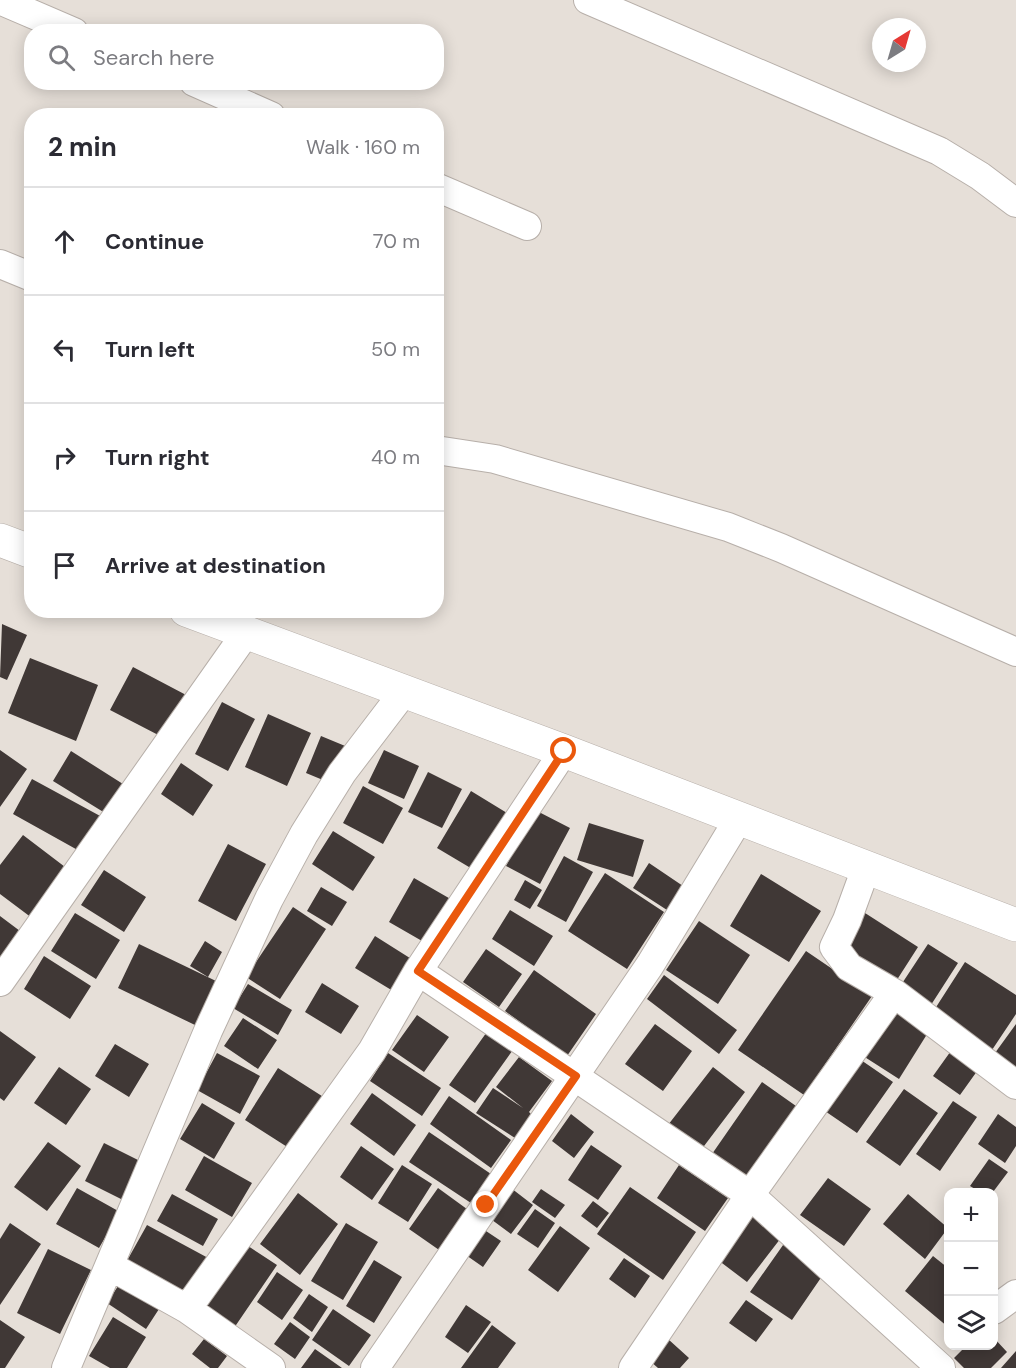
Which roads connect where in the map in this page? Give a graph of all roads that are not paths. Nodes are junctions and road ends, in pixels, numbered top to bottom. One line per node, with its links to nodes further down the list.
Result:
1 (588, 0): 8 (street)
2 (4, 2): 3 (street)
3 (55, 24)
4 (202, 90): 5 (street)
5 (217, 105): 6 (street)
6 (232, 108)
7 (444, 190): 9 (street)
8 (1016, 203)
9 (527, 226)
10 (0, 264): 11 (street)
11 (24, 274)
12 (444, 451): 17 (street)
13 (0, 540): 14 (highway)
14 (24, 549)
15 (207, 618): 16 (highway)
16 (246, 633): 18 (highway); 24 (street)
17 (1016, 652)
18 (403, 693): 19 (highway); 29 (street)
19 (564, 751): 20 (highway); 23 (street)
20 (738, 820): 21 (highway); 26 (street)
21 (866, 868): 22 (highway); 25 (street)
22 (1016, 925)
23 (418, 971): 26 (street); 32 (street)
24 (0, 982)
25 (894, 993): 27 (street); 28 (street)
26 (576, 1076): 28 (street); 36 (street)
27 (1016, 1085)
28 (750, 1195): 33 (street); 37 (street)
29 (110, 1266): 32 (street); 34 (street)
30 (1016, 1294): 31 (street)
31 (998, 1307)
32 (187, 1310): 35 (street)
33 (934, 1359)
34 (66, 1368)
35 (271, 1368)
36 (375, 1368)
37 (633, 1368)

